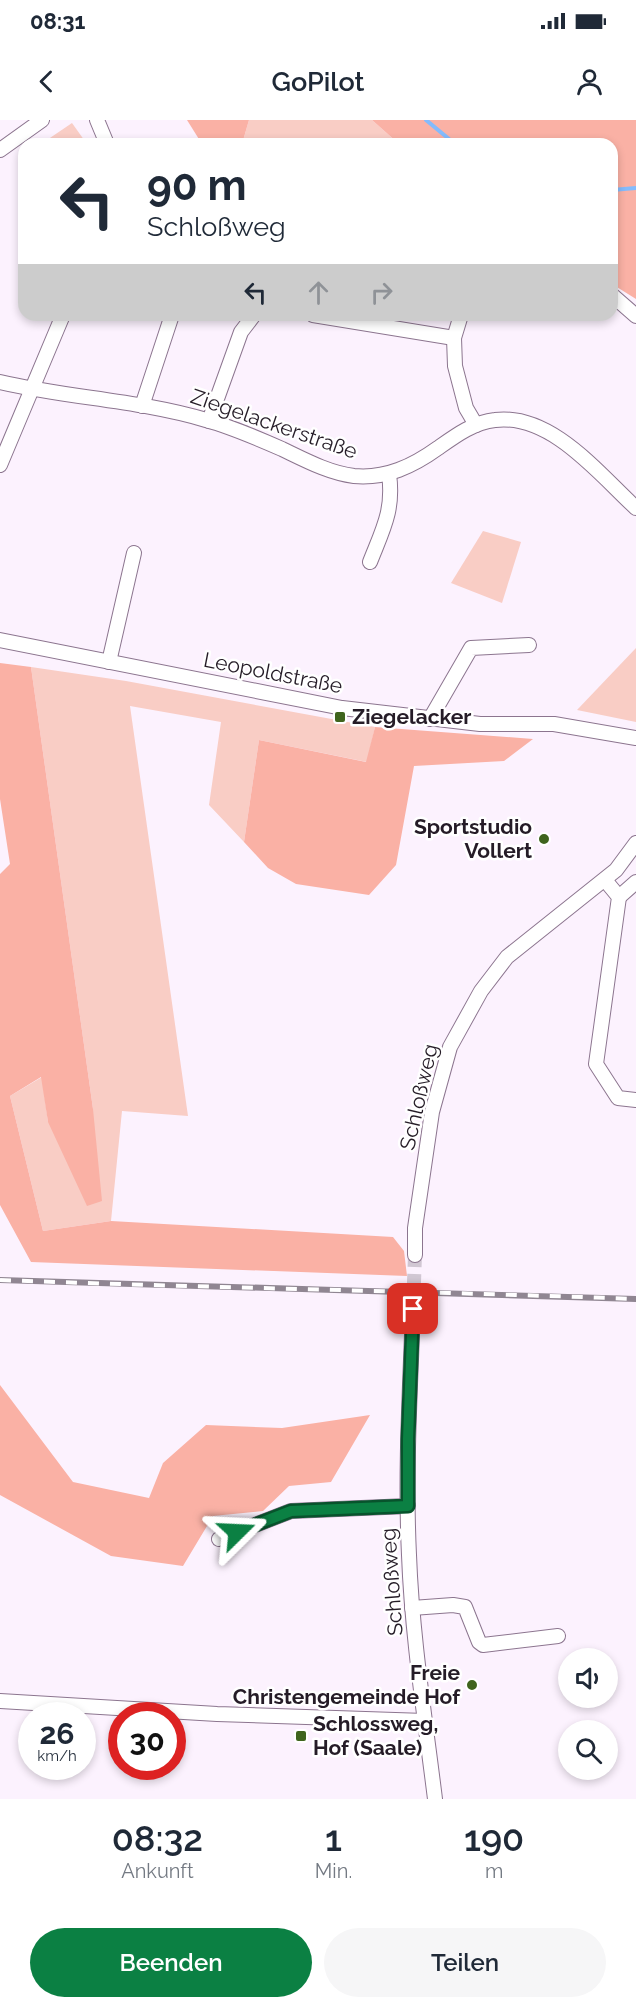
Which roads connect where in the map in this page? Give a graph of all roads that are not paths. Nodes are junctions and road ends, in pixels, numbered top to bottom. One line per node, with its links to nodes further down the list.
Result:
1 (42, 120): 4 (street)
2 (97, 120): 3 (street)
3 (105, 138)
4 (0, 150)
5 (618, 300): 6 (street)
6 (636, 316)
7 (60, 321): 14 (street)
8 (170, 321): 15 (street)
9 (249, 321): 16 (street)
10 (350, 321): 12 (street)
11 (459, 321): 12 (street)
12 (454, 338): 17 (street)
13 (0, 382): 14 (street, Ziegelackerstraße)
14 (31, 389): 15 (street, Ziegelackerstraße); 18 (street)
15 (142, 406): 16 (street, Ziegelackerstraße)
16 (209, 421): 19 (street, Ziegelackerstraße)
17 (476, 425): 19 (street, Ziegelackerstraße); 20 (street, Ziegelackerstraße)
18 (0, 465)
19 (389, 474): 22 (street)
20 (636, 508)
21 (134, 553): 25 (street)
22 (370, 562)
23 (0, 640): 25 (street, Leopoldstraße)
24 (529, 645): 26 (street)
25 (109, 662): 26 (street, Leopoldstraße)
26 (430, 719): 27 (street, Leopoldstraße)
27 (636, 738)
28 (635, 848): 29 (street, Schloßweg)
29 (605, 880): 31 (street); 33 (street, Schloßweg)
30 (636, 882): 31 (street)
31 (620, 897): 32 (street)
32 (636, 1100)
33 (415, 1256)
34 (413, 1309): 35 (street, Schloßweg)
35 (408, 1506): 36 (street, Schloßweg); 37 (street, Schloßweg)
36 (219, 1539)
37 (412, 1608): 38 (street); 40 (street, Schloßweg)
38 (558, 1636)
39 (0, 1701): 40 (street)
40 (425, 1721): 41 (street, Schloßweg)
41 (435, 1799)

